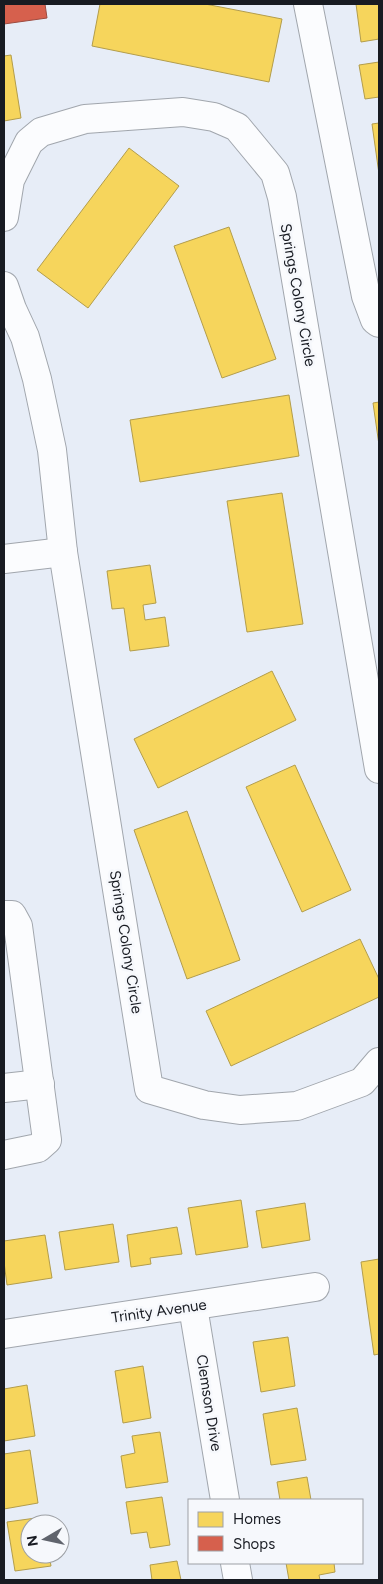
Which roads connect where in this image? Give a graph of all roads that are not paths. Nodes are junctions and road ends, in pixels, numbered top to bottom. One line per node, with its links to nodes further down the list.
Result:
1 (308, 4): 4 (street)
2 (4, 217): 7 (street, Springs Colony Circle)
3 (4, 286): 5 (street, Springs Colony Circle)
4 (379, 323)
5 (63, 552): 6 (street); 9 (street, Springs Colony Circle)
6 (4, 559)
7 (379, 769)
8 (4, 915): 10 (street)
9 (379, 1062)
10 (40, 1084): 11 (street); 12 (street)
11 (4, 1088)
12 (4, 1155)
13 (315, 1287): 14 (street, Trinity Avenue)
14 (193, 1306): 15 (street, Trinity Avenue); 16 (street, Clemson Drive)
15 (4, 1334)
16 (225, 1499)
17 (235, 1564): 18 (street)
18 (238, 1580)

